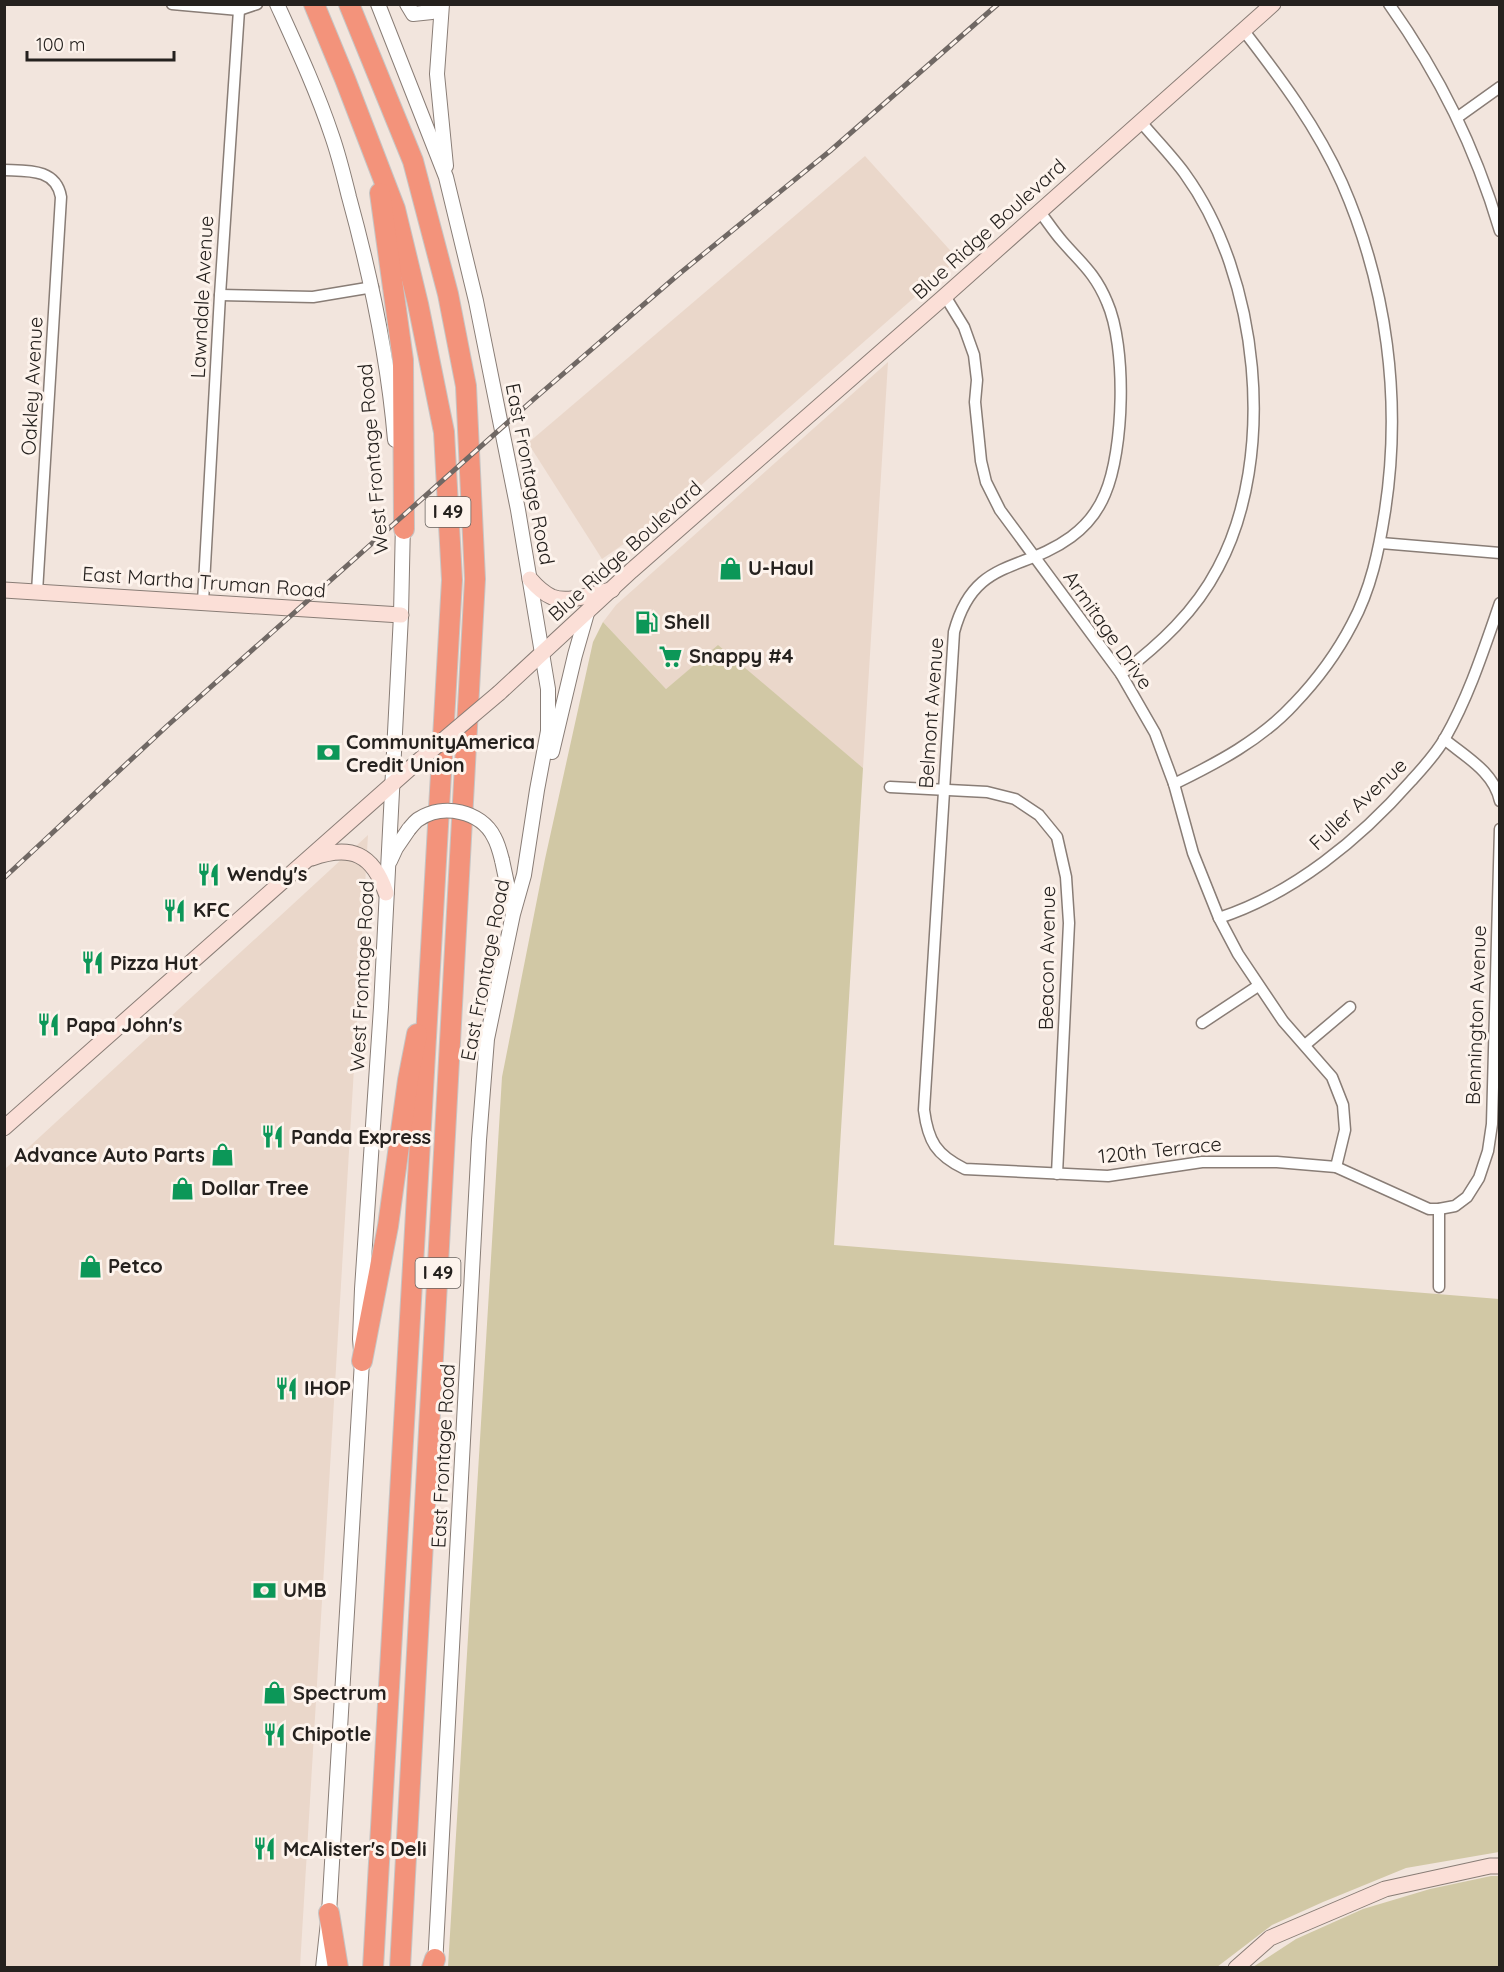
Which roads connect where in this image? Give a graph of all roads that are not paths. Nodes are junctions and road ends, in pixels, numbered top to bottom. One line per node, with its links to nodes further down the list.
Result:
1 (172, 4): 11 (street)
2 (257, 4): 11 (street)
3 (277, 4): 21 (street, West Frontage Road)
4 (314, 4): 16 (highway, I 49)
5 (349, 4): 69 (highway, I 49)
6 (378, 4): 18 (street, East Frontage Road)
7 (407, 4): 8 (street)
8 (440, 4): 18 (street)
9 (1273, 4): 12 (main road, Blue Ridge Boulevard)
10 (1389, 4): 14 (street)
11 (239, 10): 22 (street, Lawndale Avenue)
12 (1244, 31): 15 (main road, Blue Ridge Boulevard); 25 (street)
13 (1500, 87): 14 (street)
14 (1458, 117): 20 (street)
15 (1141, 122): 19 (main road, Blue Ridge Boulevard); 37 (street)
16 (374, 155): 24 (highway); 51 (highway, I 49)
17 (4, 170): 31 (street, Oakley Avenue)
18 (446, 177): 28 (street, East Frontage Road)
19 (1040, 212): 23 (main road, Blue Ridge Boulevard); 27 (street, Belmont Avenue)
20 (1500, 231)
21 (373, 288): 22 (street); 24 (street, West Frontage Road)
22 (220, 295): 32 (street, Lawndale Avenue)
23 (945, 296): 27 (street, Armitage Drive); 30 (main road, Blue Ridge Boulevard)
24 (404, 529): 35 (street, West Frontage Road)
25 (1381, 543): 26 (street); 39 (street)
26 (1500, 553)
27 (1033, 556): 37 (street, Armitage Drive); 43 (street, Belmont Avenue)
28 (530, 579): 30 (main road); 36 (street, East Frontage Road)
29 (4, 590): 31 (main road, East Martha Truman Road)
30 (612, 590): 34 (main road, Blue Ridge Boulevard)
31 (38, 592): 32 (main road, East Martha Truman Road)
32 (203, 595): 35 (main road, East Martha Truman Road)
33 (1500, 603): 38 (street, Fuller Avenue)
34 (587, 613): 36 (main road, Blue Ridge Boulevard); 42 (street)
35 (401, 615): 40 (street, West Frontage Road)
36 (542, 655): 40 (main road, Blue Ridge Boulevard, bridge); 42 (street, East Frontage Road)
37 (1120, 674): 39 (street, Armitage Drive)
38 (1444, 739): 44 (street); 50 (street, Fuller Avenue)
39 (1174, 784): 50 (street, Armitage Drive)
40 (391, 785): 46 (main road, Blue Ridge Boulevard); 47 (street, West Frontage Road)
41 (891, 787): 43 (street, Beacon Avenue)
42 (537, 790): 49 (street, East Frontage Road)
43 (944, 790): 56 (street, Belmont Avenue); 59 (street, Beacon Avenue)
44 (1500, 801)
45 (1500, 829): 60 (street, Bennington Avenue)
46 (306, 860): 48 (main road); 57 (main road, Blue Ridge Boulevard)
47 (387, 868): 48 (street, West Frontage Road); 49 (street, bridge)
48 (386, 893): 62 (street, West Frontage Road)
49 (513, 914): 65 (street, East Frontage Road)
50 (1219, 918): 52 (street, Armitage Drive)
51 (431, 967): 62 (highway); 68 (highway, I 49)
52 (1258, 986): 54 (street); 55 (street, Armitage Drive)
53 (1350, 1007): 55 (street)
54 (1202, 1023)
55 (1305, 1044): 58 (street, Armitage Drive)
56 (925, 1102): 59 (street, 120th Terrace)
57 (4, 1128)
58 (1336, 1167): 59 (street, 120th Terrace); 60 (street, 120th Terrace)
59 (1057, 1174)
60 (1438, 1209): 61 (street)
61 (1439, 1287)
62 (362, 1361): 64 (street, West Frontage Road)
63 (1500, 1866): 70 (main road)
64 (329, 1913): 66 (street, West Frontage Road); 67 (highway)
65 (434, 1965)
66 (323, 1968)
67 (338, 1968)
68 (373, 1968)
69 (400, 1968)
70 (1236, 1968)

